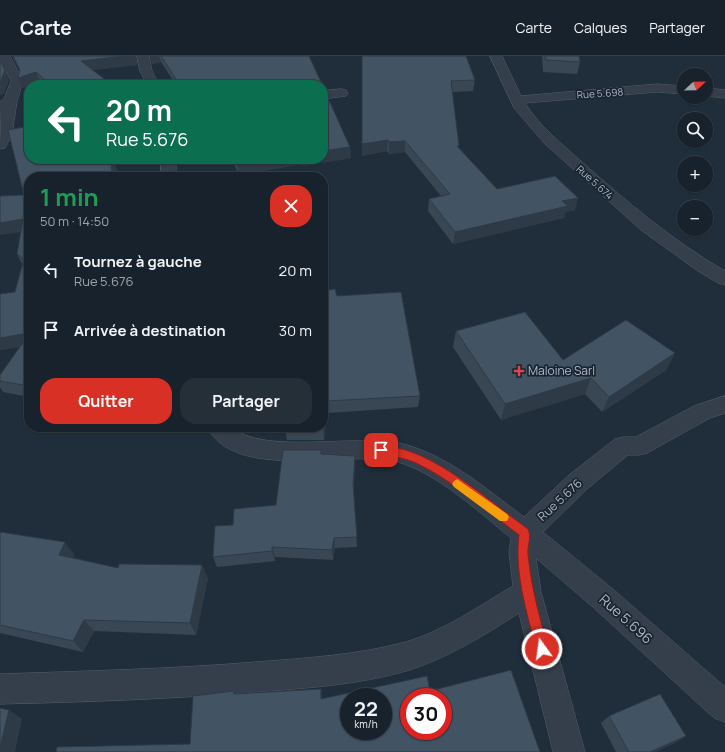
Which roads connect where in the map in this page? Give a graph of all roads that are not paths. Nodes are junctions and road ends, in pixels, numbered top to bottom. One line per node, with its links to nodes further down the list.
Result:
1 (4, 56): 11 (street)
2 (143, 56): 4 (street)
3 (496, 56): 10 (street, Rue 5.674)
4 (150, 80)
5 (677, 89): 10 (street, Rue 5.698)
6 (341, 93): 9 (street)
7 (713, 93): 8 (street)
8 (725, 94)
9 (328, 95)
10 (516, 100): 13 (street, Rue 5.674)
11 (5, 105): 12 (street)
12 (0, 145)
13 (725, 279)
14 (725, 404): 16 (street, Rue 5.676)
15 (223, 432): 16 (street)
16 (524, 533): 17 (street); 19 (street, Rue 5.696)
17 (527, 592): 18 (street); 20 (street)
18 (0, 689)
19 (725, 707)
20 (569, 752)

